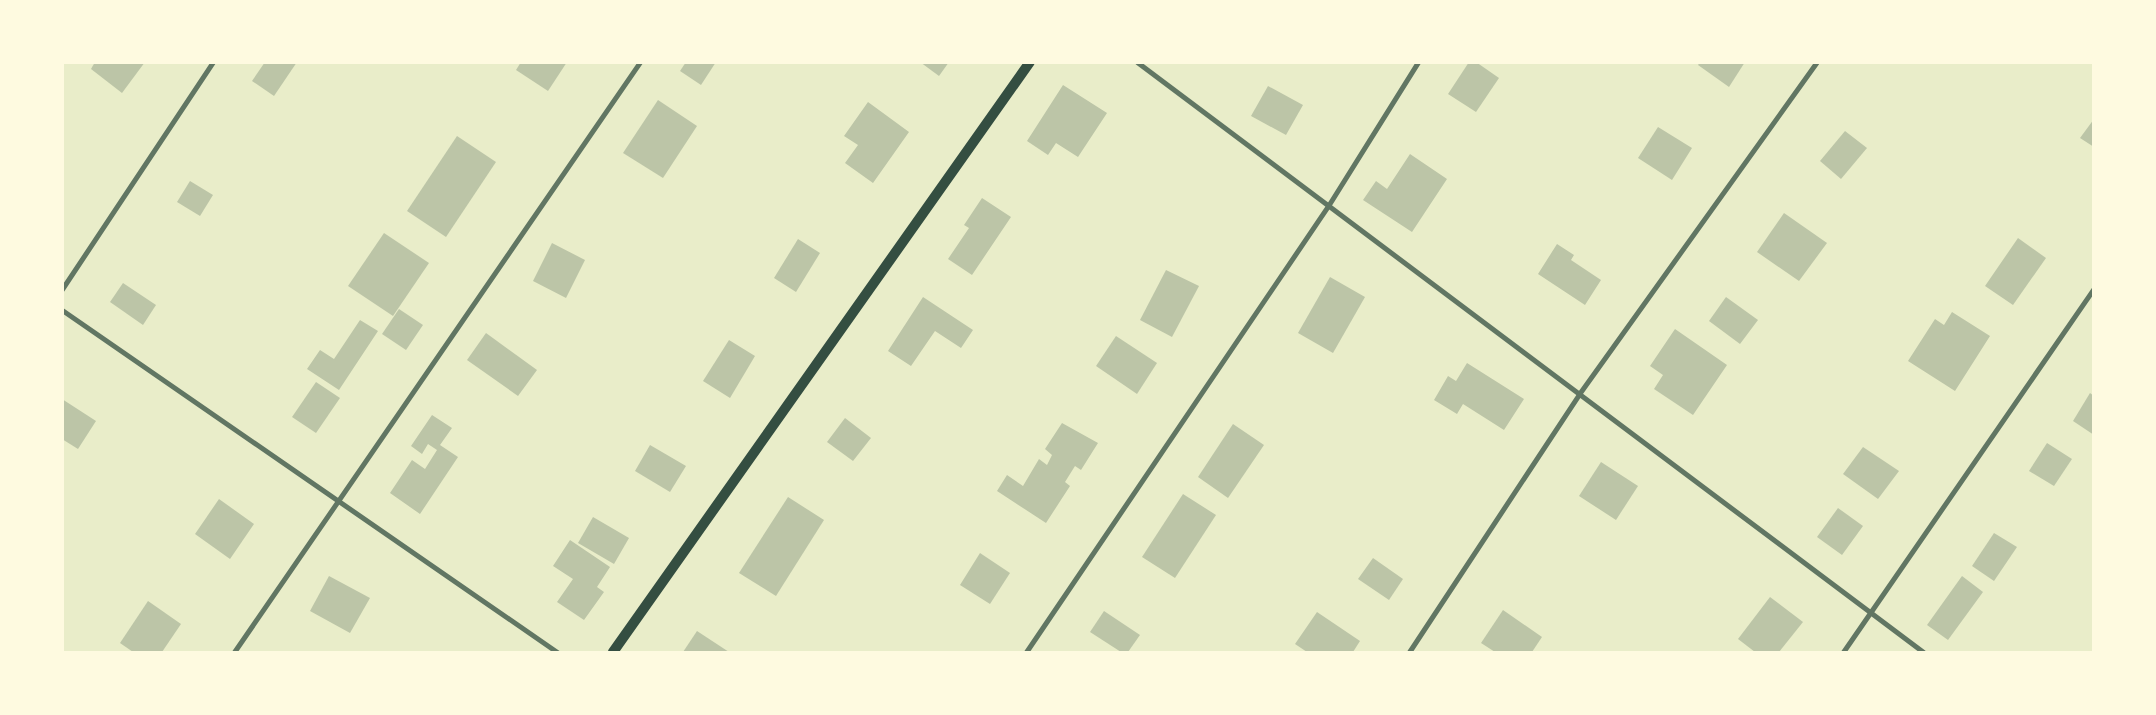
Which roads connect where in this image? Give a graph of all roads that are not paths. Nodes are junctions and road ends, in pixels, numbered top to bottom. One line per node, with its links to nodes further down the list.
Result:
1 (213, 62): 9 (street)
2 (640, 62): 12 (street)
3 (1030, 62): 16 (main road)
4 (1137, 62): 7 (street)
5 (1418, 62): 7 (street)
6 (1817, 62): 11 (street)
7 (1328, 206): 11 (street); 17 (street)
8 (2094, 288): 13 (street)
9 (62, 289)
10 (62, 310): 12 (street)
11 (1579, 394): 13 (street); 18 (street)
12 (338, 499): 14 (street); 15 (street)
13 (1871, 613): 19 (street); 20 (street)
14 (234, 652)
15 (558, 652)
16 (613, 652)
17 (1026, 652)
18 (1410, 652)
19 (1843, 652)
20 (1923, 652)

